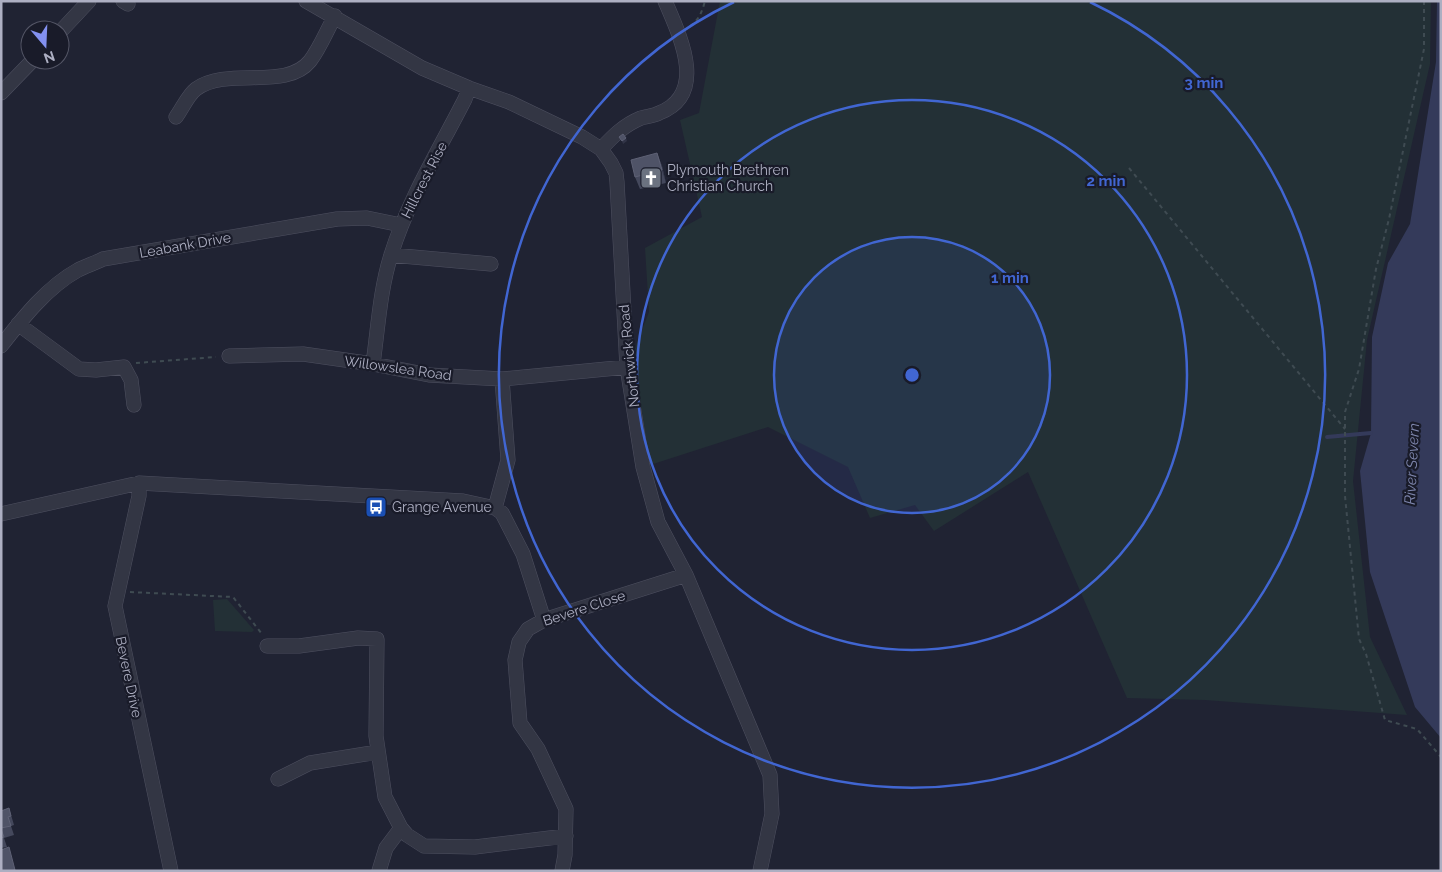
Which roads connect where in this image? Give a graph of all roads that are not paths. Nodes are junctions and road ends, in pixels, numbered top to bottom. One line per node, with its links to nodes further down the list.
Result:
1 (89, 1): 5 (street)
2 (306, 1): 4 (street, Northwick Road)
3 (665, 1): 10 (street)
4 (335, 16): 7 (street, Northwick Road); 9 (street)
5 (70, 21)
6 (23, 70): 8 (street)
7 (470, 88): 10 (street, Northwick Road); 11 (street, Hillcrest Rise)
8 (1, 93)
9 (176, 117)
10 (601, 148): 18 (street, Northwick Road)
11 (402, 225): 12 (street, Hillcrest Rise); 14 (street, Leabank Drive)
12 (391, 255): 13 (street); 17 (street, Hillcrest Rise)
13 (491, 264)
14 (18, 324): 15 (street, Leabank Drive); 20 (street)
15 (1, 346)
16 (228, 356): 17 (street, Willowslea Road)
17 (373, 364): 19 (street, Willowslea Road)
18 (627, 367): 19 (street, Willowslea Road); 24 (street, Northwick Road)
19 (502, 379): 22 (street)
20 (134, 405)
21 (140, 483): 22 (street); 23 (street); 31 (street, Bevere Drive)
22 (496, 508): 25 (street)
23 (1, 514)
24 (686, 575): 25 (street, Bevere Close); 34 (street, Northwick Road)
25 (544, 620): 30 (street, Bevere Close)
26 (267, 646): 27 (street)
27 (378, 752): 28 (street); 29 (street)
28 (278, 779)
29 (401, 828): 30 (street); 32 (street)
30 (566, 836): 33 (street, Bevere Close)
31 (171, 871)
32 (379, 871)
33 (562, 871)
34 (760, 871)

